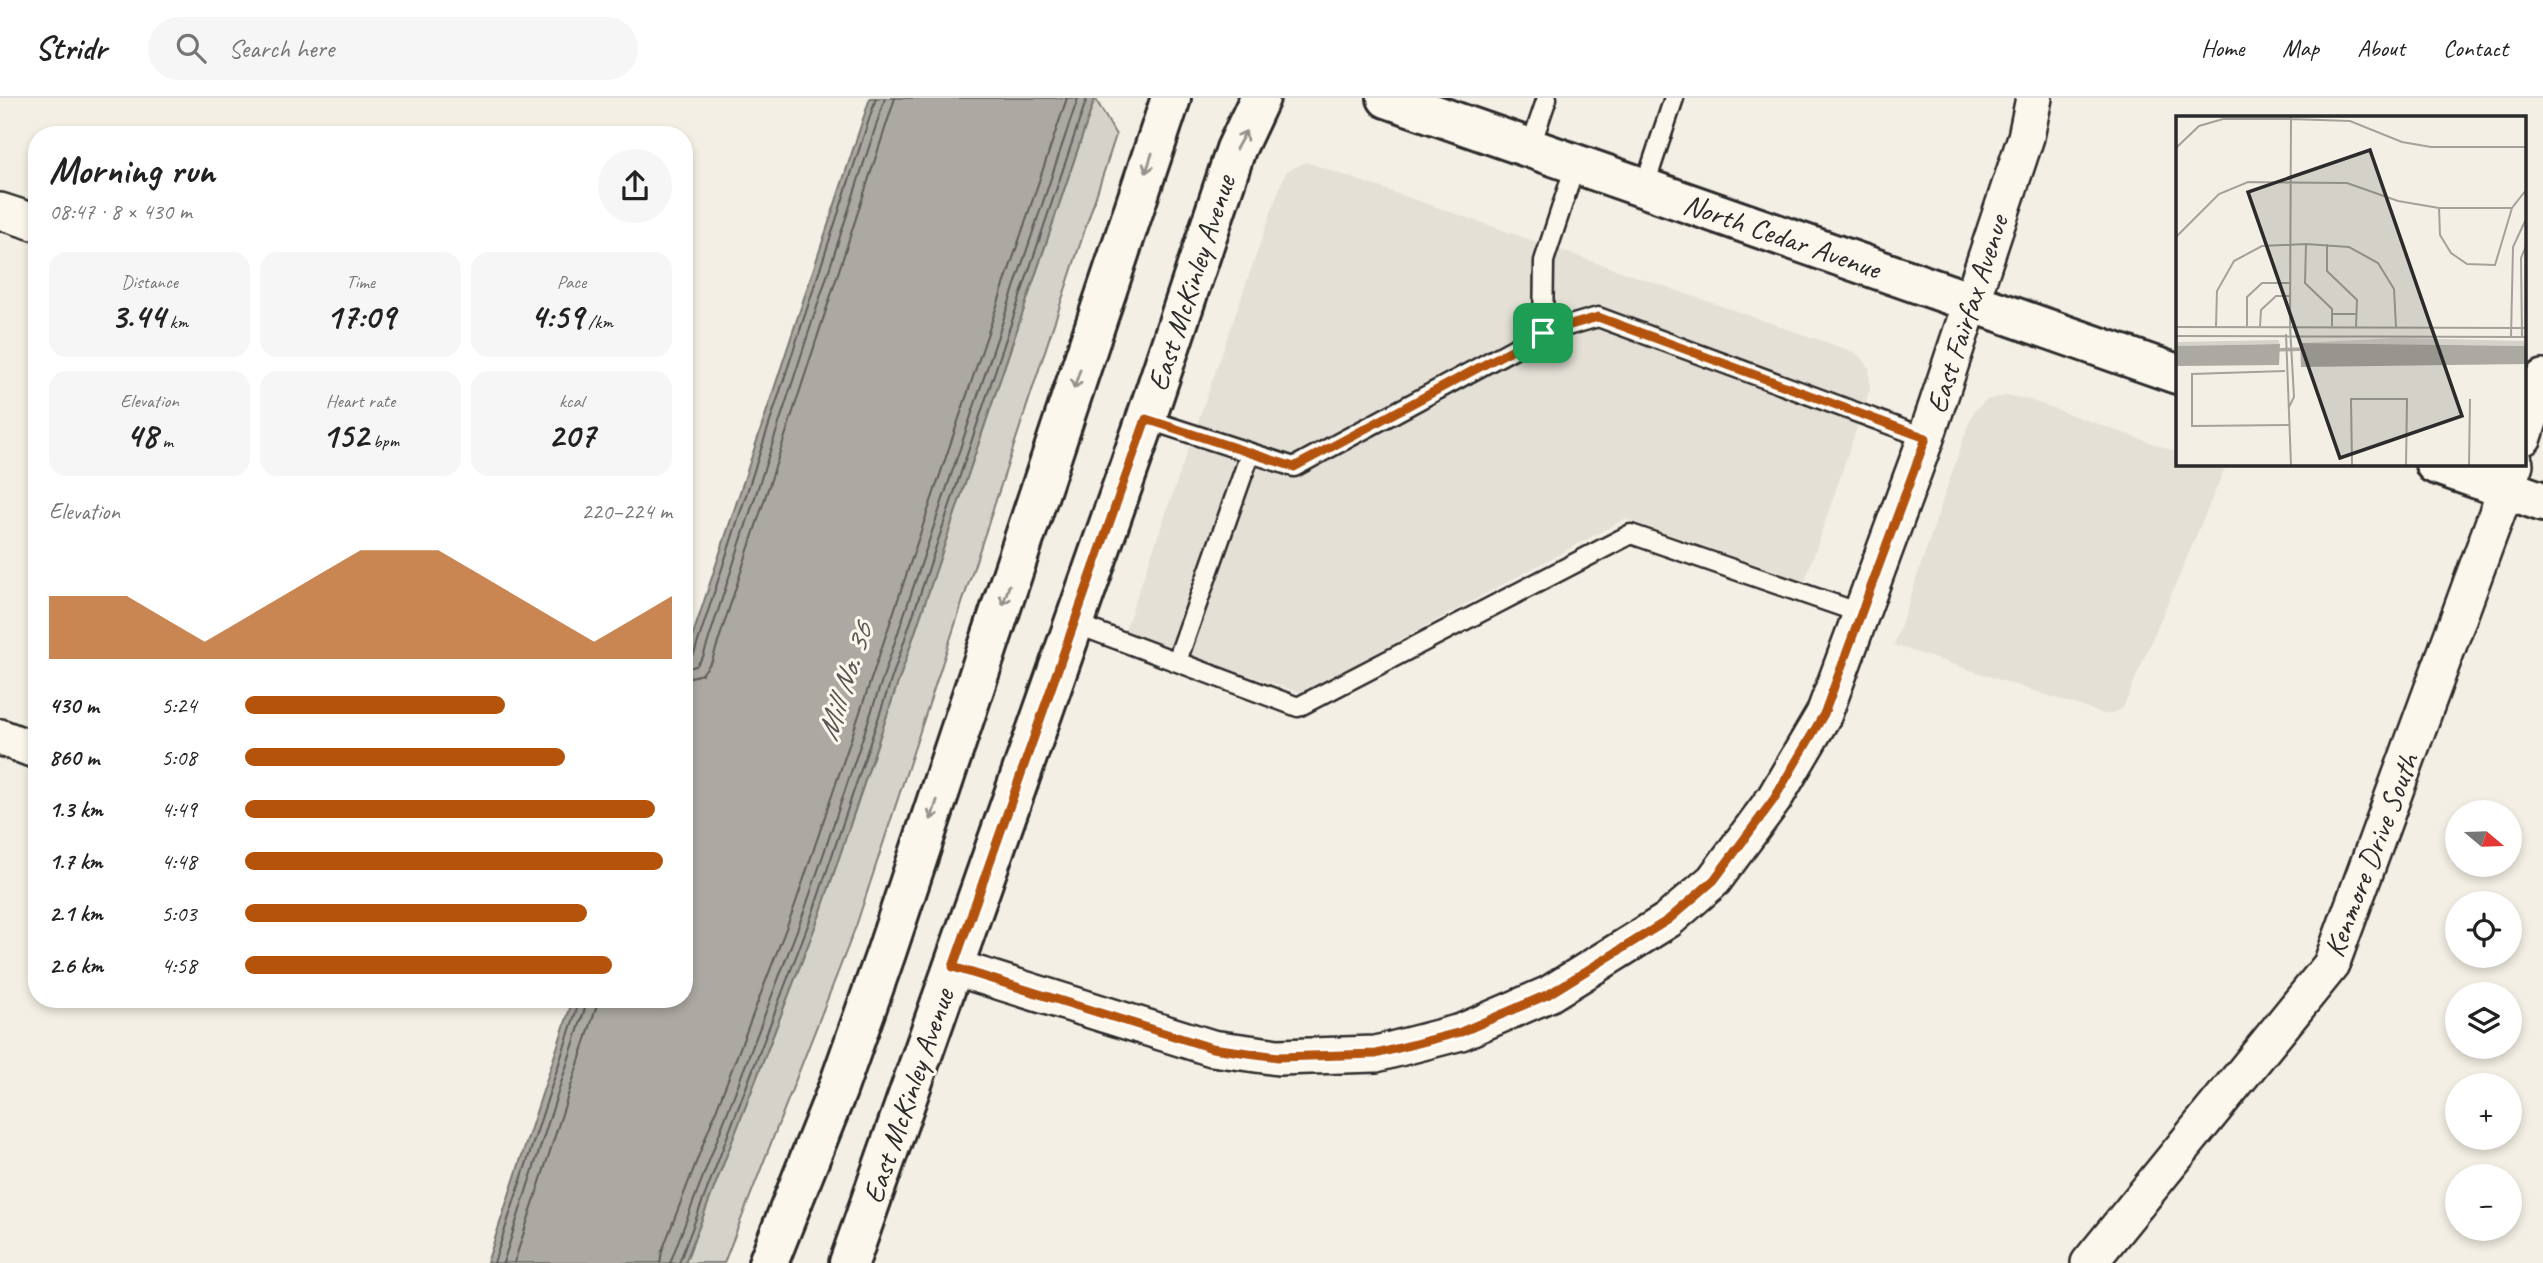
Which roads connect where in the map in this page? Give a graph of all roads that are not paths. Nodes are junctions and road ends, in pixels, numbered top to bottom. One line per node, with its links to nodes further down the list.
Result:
1 (1171, 98): 29 (main road, one-way to 29)
2 (1260, 98): 16 (main road, East McKinley Avenue, one-way to 2)
3 (1387, 98): 7 (main road, North Cedar Avenue)
4 (1547, 98): 7 (lane)
5 (1674, 98): 9 (lane)
6 (2034, 98): 12 (street, East Fairfax Avenue)
7 (1530, 148): 8 (main road, North Cedar Avenue)
8 (1576, 163): 9 (main road, North Cedar Avenue); 13 (lane)
9 (1644, 188): 12 (main road, North Cedar Avenue)
10 (0, 211): 11 (street)
11 (28, 220)
12 (1972, 302): 14 (main road, North Cedar Avenue); 18 (street, East Fairfax Avenue)
13 (1543, 333): 18 (lane); 19 (lane)
14 (2176, 374)
15 (2543, 378): 17 (street)
16 (1146, 419): 19 (lane); 24 (main road, East McKinley Avenue)
17 (2526, 431)
18 (1926, 438): 23 (street, East Fairfax Avenue)
19 (1250, 454): 25 (lane)
20 (2448, 466): 21 (main road)
21 (2511, 476): 22 (main road); 31 (street, Kenmore Drive South)
22 (2543, 502)
23 (1863, 614): 25 (lane); 28 (street, East Fairfax Avenue)
24 (1073, 623): 25 (lane); 28 (main road, East McKinley Avenue)
25 (1177, 661)
26 (0, 737): 27 (street)
27 (28, 748)
28 (953, 967): 30 (main road, East McKinley Avenue)
29 (768, 1263)
30 (849, 1263)
31 (2089, 1263)

